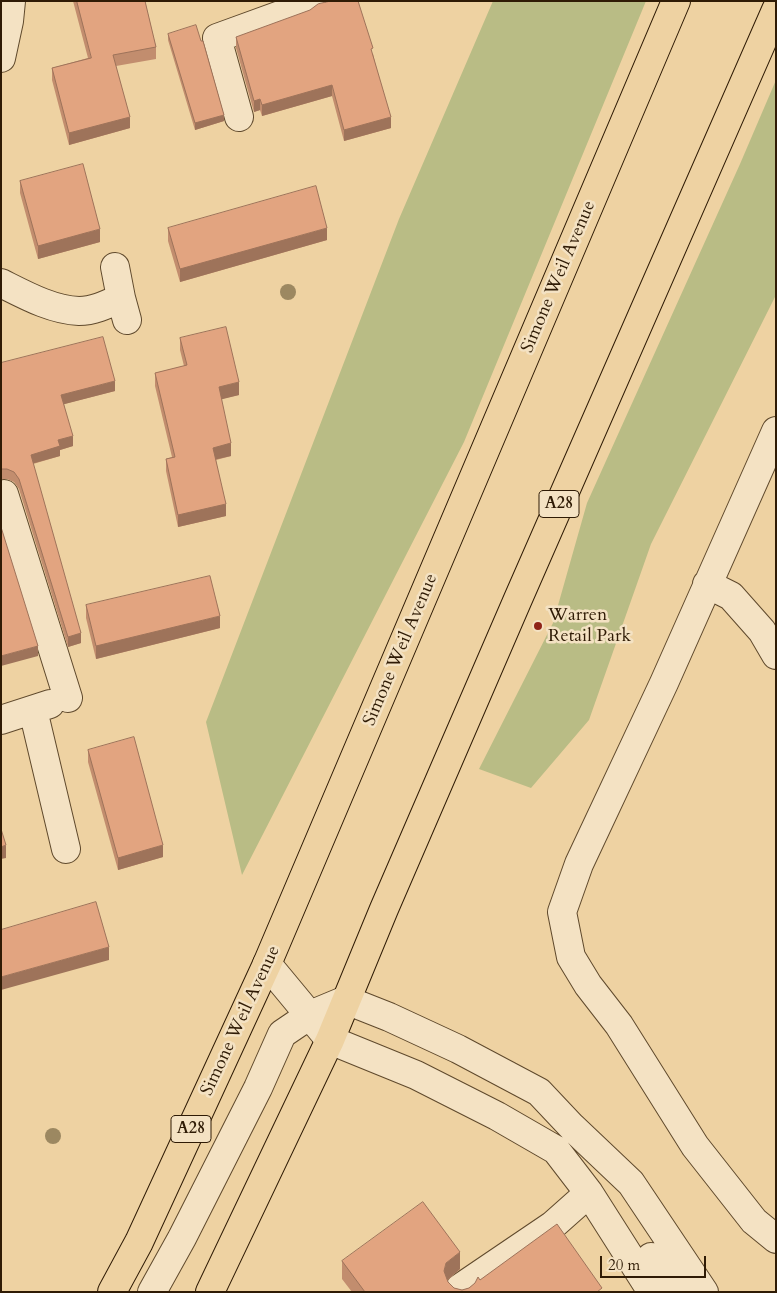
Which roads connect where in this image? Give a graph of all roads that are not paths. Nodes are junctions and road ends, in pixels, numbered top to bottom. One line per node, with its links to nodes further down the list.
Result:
1 (11, 1): 5 (street)
2 (311, 1): 6 (street)
3 (676, 1): 16 (highway, Simone Weil Avenue / A28)
4 (776, 10): 17 (highway, A28)
5 (1, 58)
6 (239, 117)
7 (115, 267): 8 (street)
8 (1, 283)
9 (776, 431): 11 (street)
10 (4, 494): 13 (street)
11 (708, 584): 12 (street); 22 (street)
12 (776, 655)
13 (33, 710): 14 (street); 15 (street)
14 (1, 720)
15 (66, 849)
16 (267, 964): 18 (street); 23 (highway, Simone Weil Avenue / A28)
17 (346, 1000): 18 (street); 19 (highway, A28); 20 (street)
18 (310, 1015): 19 (street); 24 (street)
19 (330, 1040): 21 (street); 25 (highway, A28)
20 (572, 1128): 28 (street); 29 (street)
21 (589, 1193): 26 (street); 27 (street)
22 (776, 1239)
23 (112, 1292)
24 (152, 1292)
25 (210, 1292)
26 (462, 1292)
27 (652, 1292)
28 (673, 1292)
29 (704, 1292)

